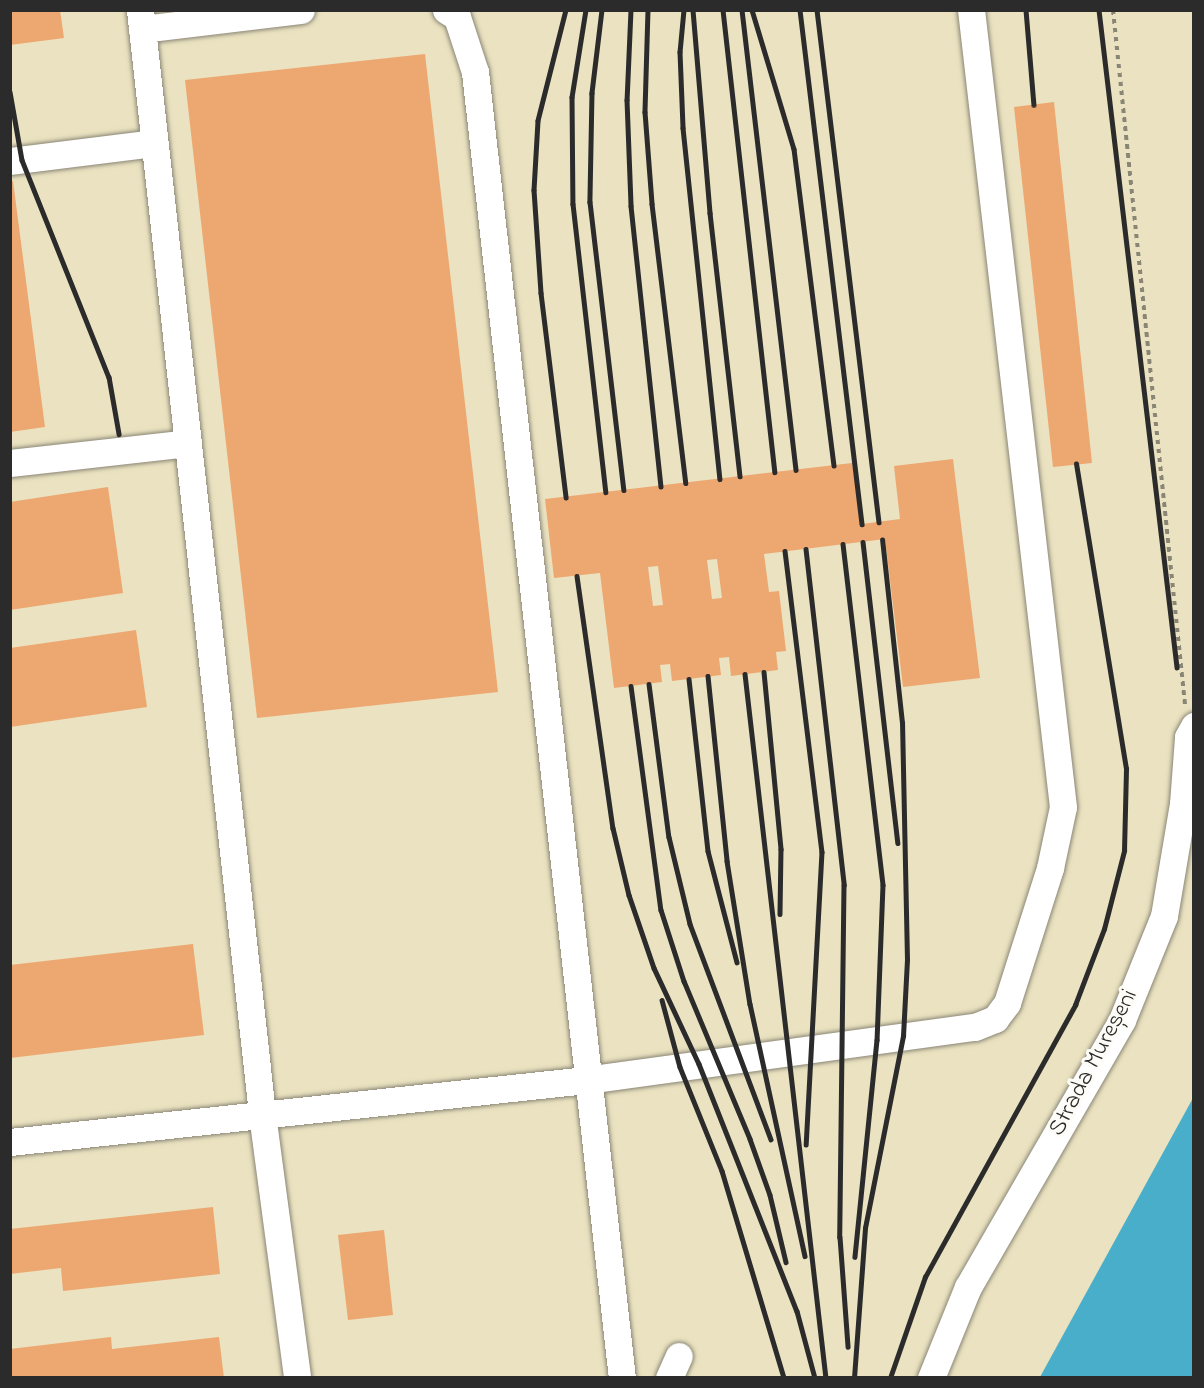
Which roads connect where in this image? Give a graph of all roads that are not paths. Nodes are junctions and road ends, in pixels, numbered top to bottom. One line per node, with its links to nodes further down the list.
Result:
1 (301, 10): 4 (street)
2 (446, 10): 10 (street)
3 (970, 10): 10 (street)
4 (141, 20): 5 (street)
5 (154, 143): 6 (street); 7 (street)
6 (10, 161)
7 (188, 443): 8 (street); 11 (street)
8 (10, 463)
9 (1191, 732): 15 (street, Strada Mureșeni)
10 (586, 1080): 11 (street); 14 (street)
11 (262, 1114): 12 (street); 13 (street)
12 (10, 1142)
13 (297, 1377)
14 (622, 1377)
15 (931, 1377)

